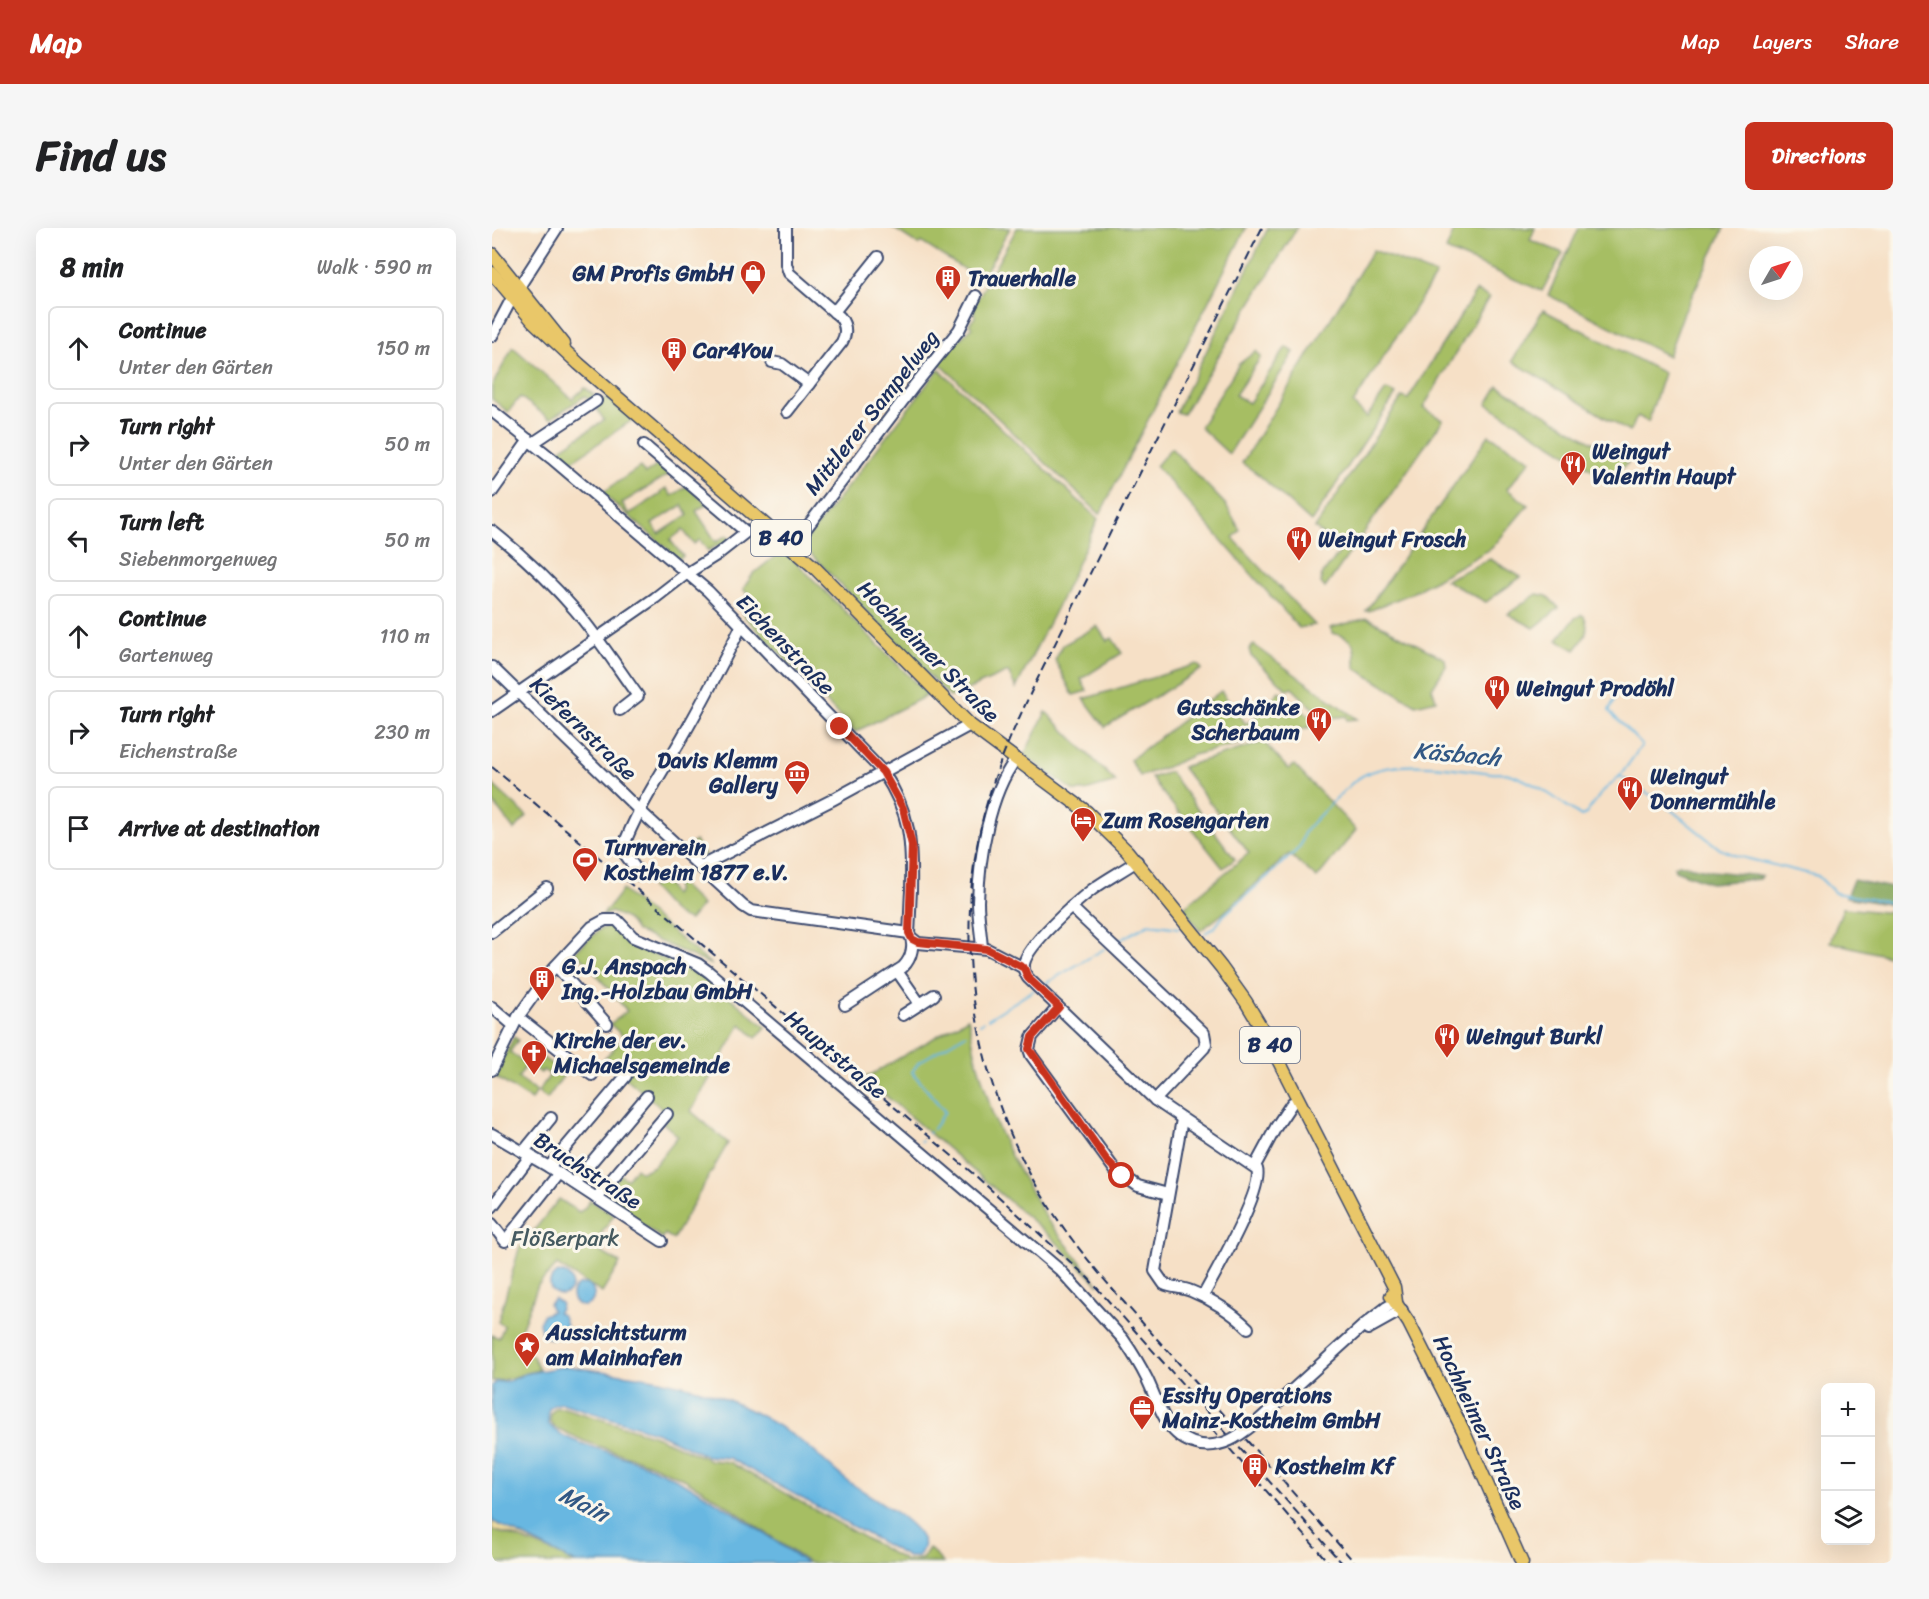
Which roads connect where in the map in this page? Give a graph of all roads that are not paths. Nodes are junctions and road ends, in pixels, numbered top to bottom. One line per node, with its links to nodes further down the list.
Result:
1 (557, 228): 6 (street)
2 (786, 228): 9 (street)
3 (492, 254): 6 (main road, Hochheimer Straße / B 40)
4 (878, 257): 9 (street)
5 (492, 273): 8 (main road, Hochheimer Straße / B 40)
6 (519, 286): 8 (street); 12 (main road, Hochheimer Straße / B 40)
7 (976, 296): 21 (street, Mittlerer Sampelweg)
8 (512, 297): 10 (street); 12 (main road, Hochheimer Straße / B 40)
9 (834, 312): 13 (street)
10 (492, 336)
11 (772, 362): 13 (street)
12 (579, 364): 21 (main road, Hochheimer Straße / B 40)
13 (809, 384): 16 (street)
14 (596, 401): 17 (street)
15 (492, 411): 17 (street, Eichenstraße)
16 (787, 412)
17 (531, 442): 19 (street); 22 (street, Eichenstraße)
18 (644, 445): 22 (street)
19 (492, 492)
20 (492, 531): 24 (street)
21 (792, 547): 29 (main road, Hochheimer Straße / B 40)
22 (686, 574): 23 (street, Eichenstraße); 24 (street)
23 (742, 625): 31 (street, Eichenstraße); 32 (street)
24 (596, 638): 26 (street); 27 (street)
25 (492, 667): 26 (street, Kiefernstraße)
26 (519, 693): 28 (street); 32 (street, Kiefernstraße)
27 (620, 710)
28 (492, 711)
29 (970, 725): 30 (main road, Hochheimer Straße / B 40); 31 (street)
30 (1016, 759): 33 (main road, Hochheimer Straße / B 40); 40 (street)
31 (883, 772): 34 (street); 39 (street, Eichenstraße)
32 (640, 810): 34 (street, Kiefernstraße); 35 (street)
33 (1137, 861): 37 (street); 72 (main road, Hochheimer Straße / B 40)
34 (701, 866): 39 (street, Kiefernstraße)
35 (641, 876)
36 (547, 888): 38 (street)
37 (1071, 907): 42 (street); 56 (street)
38 (492, 932)
39 (910, 936): 40 (street, Kiefernstraße); 43 (street, Eichenstraße)
40 (982, 948): 42 (street, Kiefernstraße)
41 (555, 966): 50 (street, Hauptstraße); 51 (street); 72 (street, Hauptstraße, bridge)
42 (1024, 968): 48 (street)
43 (897, 971): 45 (street); 46 (street, Eichenstraße)
44 (934, 995): 45 (street)
45 (920, 1004): 49 (street)
46 (845, 1005)
47 (492, 1007): 50 (street)
48 (1059, 1007): 56 (street); 66 (street)
49 (903, 1015)
50 (515, 1021): 52 (street, Hauptstraße); 53 (street)
51 (607, 1024)
52 (492, 1070)
53 (592, 1075)
54 (626, 1076): 64 (street)
55 (647, 1096): 65 (street)
56 (1155, 1101): 60 (street)
57 (1292, 1103): 63 (street)
58 (667, 1114): 67 (street)
59 (551, 1118): 62 (street)
60 (1182, 1119): 63 (street); 66 (street)
61 (492, 1134): 62 (street, Bruchstraße)
62 (527, 1153): 64 (street, Bruchstraße); 68 (street)
63 (1255, 1166): 71 (street)
64 (554, 1170): 65 (street, Bruchstraße); 69 (street)
65 (574, 1183): 67 (street, Bruchstraße)
66 (1168, 1194): 71 (street)
67 (596, 1198): 70 (street, Bruchstraße)
68 (492, 1207)
69 (492, 1224)
70 (662, 1241)
71 (1203, 1296): 73 (street)
72 (1399, 1306): 74 (main road, Hochheimer Straße)
73 (1248, 1328)
74 (1522, 1563)

